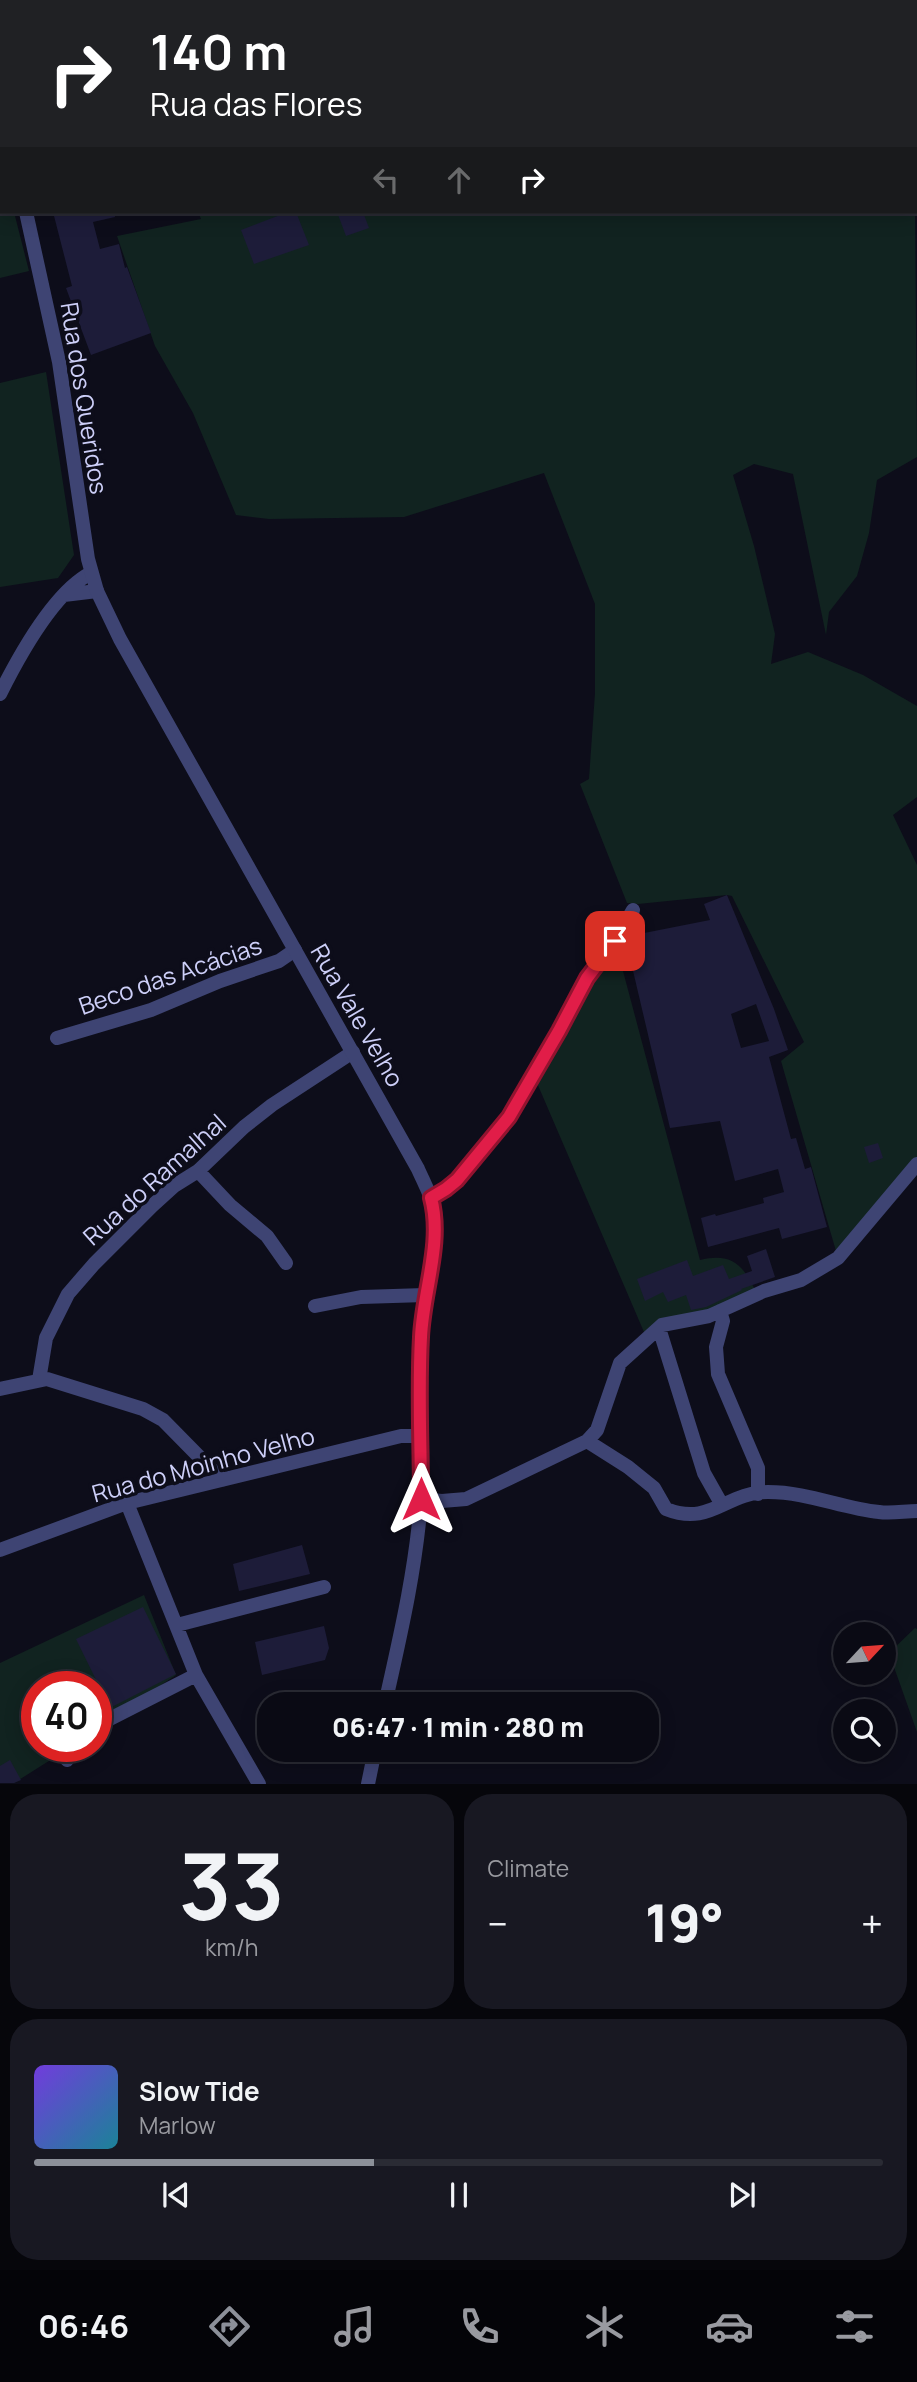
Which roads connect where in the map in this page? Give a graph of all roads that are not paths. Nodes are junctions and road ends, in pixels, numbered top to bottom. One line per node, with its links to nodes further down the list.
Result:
1 (26, 214): 2 (street, Rua dos Queridos)
2 (91, 573): 3 (street, Rua dos Queridos); 4 (street)
3 (97, 591): 4 (street); 7 (street, Rua Vale Velho)
4 (64, 595): 5 (street)
5 (0, 694)
6 (633, 910): 12 (street)
7 (295, 950): 8 (street, Beco das Acácias); 9 (street, Rua Vale Velho)
8 (57, 1038)
9 (353, 1052): 11 (street, Rua do Ramalhal); 12 (street, Rua Vale Velho)
10 (917, 1164): 16 (street)
11 (198, 1171): 13 (street); 18 (street, Rua do Ramalhal)
12 (431, 1198): 14 (street, Rua Vale Velho)
13 (286, 1263)
14 (425, 1295): 15 (street); 20 (street, Rua Vale Velho)
15 (315, 1306)
16 (720, 1311): 17 (street); 23 (street)
17 (659, 1328): 21 (street); 26 (street)
18 (39, 1380): 19 (street); 22 (street)
19 (0, 1389)
20 (421, 1436): 22 (street, Rua do Moinho Velho); 24 (street, Rua Vale Velho)
21 (587, 1441): 24 (street); 26 (street)
22 (222, 1480): 25 (street, Rua do Moinho Velho)
23 (758, 1494): 26 (street); 27 (street)
24 (421, 1499): 32 (street, Rua Vale Velho)
25 (127, 1503): 28 (street, Rua do Moinho Velho); 30 (street)
26 (722, 1505)
27 (917, 1511)
28 (0, 1550)
29 (324, 1587): 30 (street)
30 (177, 1625): 31 (street)
31 (196, 1675): 33 (street); 35 (street)
32 (388, 1692)
33 (112, 1719)
34 (372, 1762): 36 (street)
35 (259, 1783)
36 (368, 1783)

